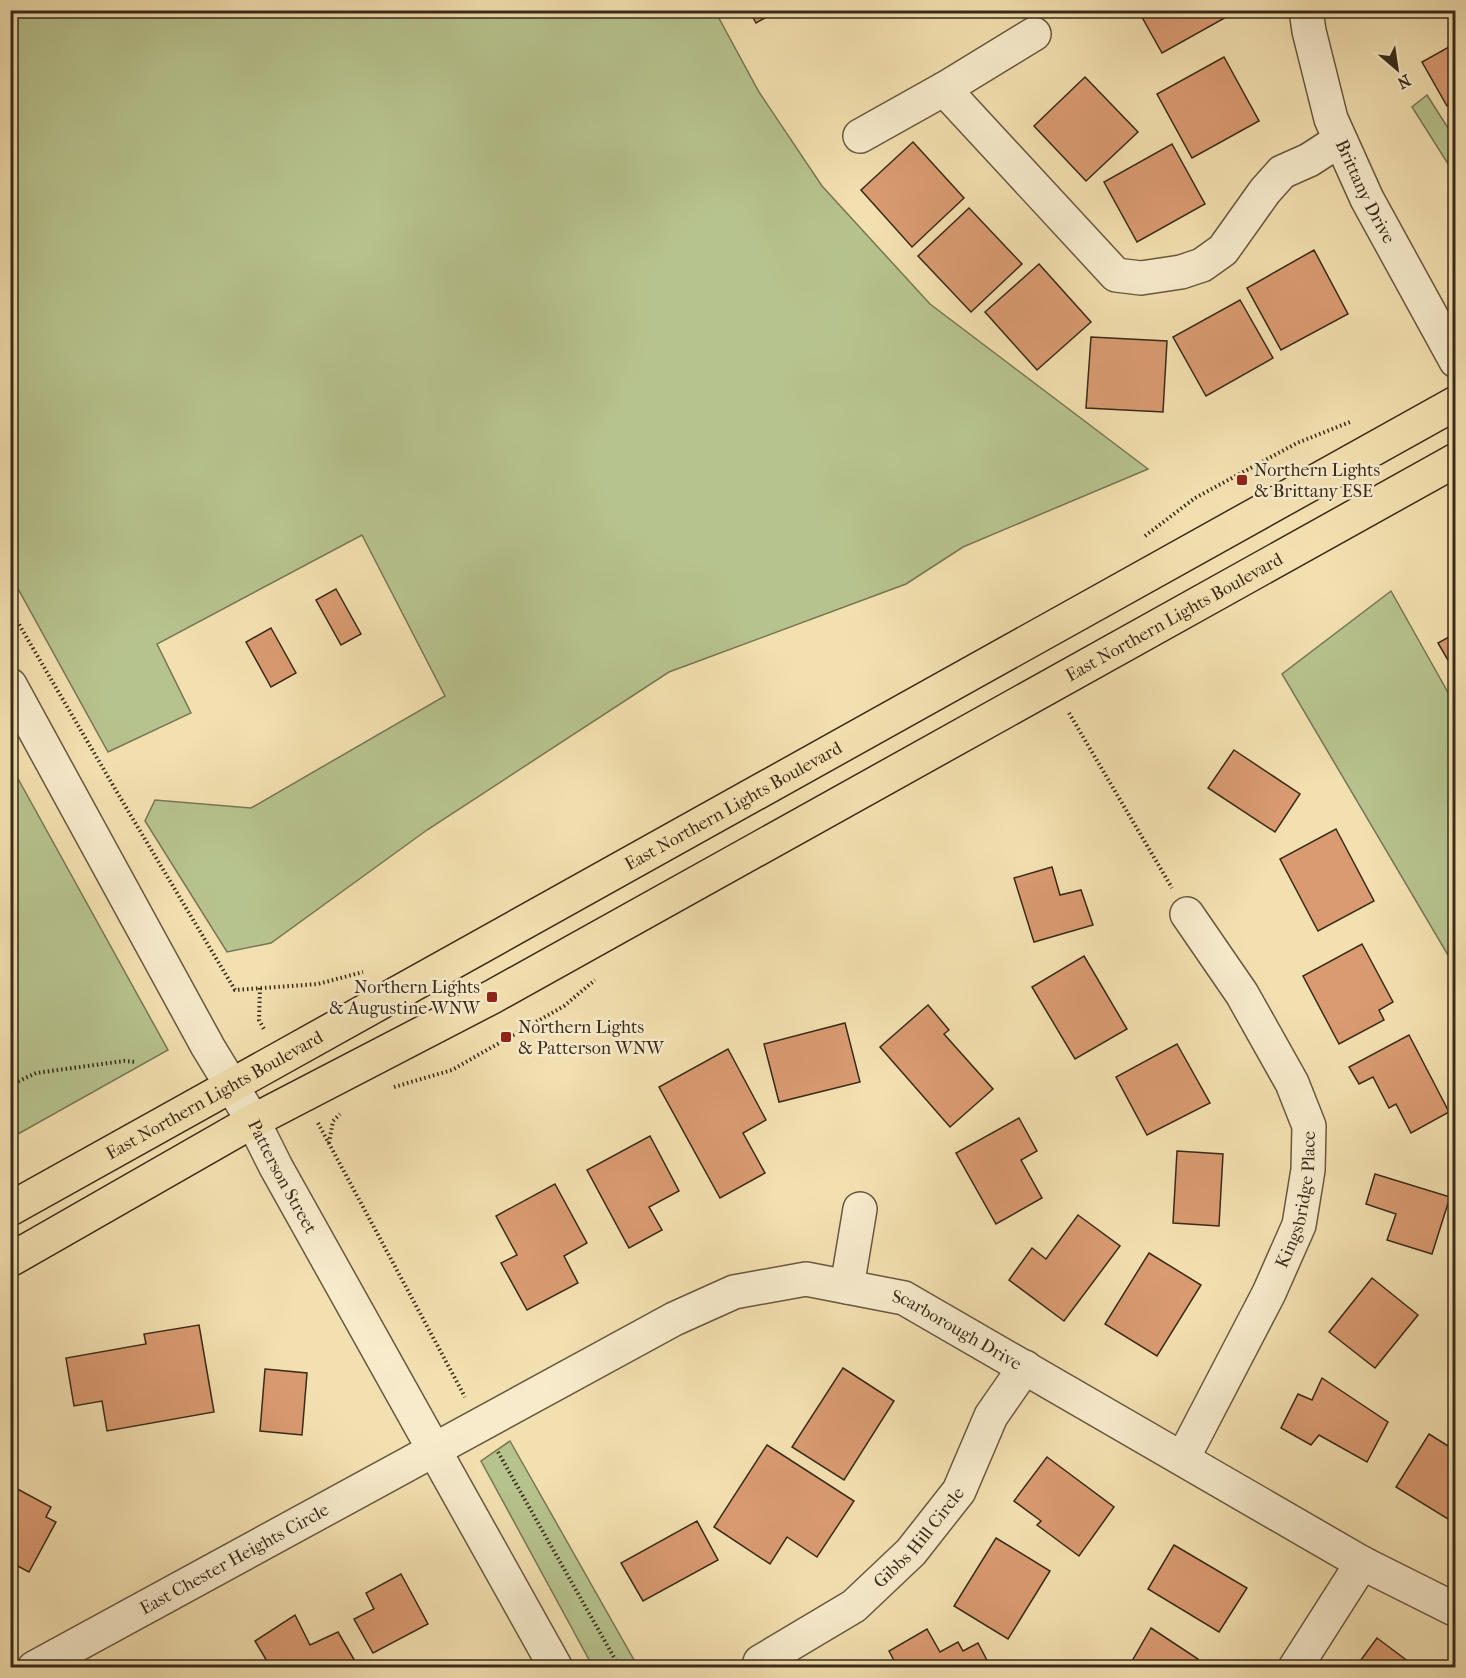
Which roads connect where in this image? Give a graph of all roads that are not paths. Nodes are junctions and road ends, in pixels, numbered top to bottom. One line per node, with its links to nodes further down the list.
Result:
1 (1306, 10): 5 (street, Brittany Drive)
2 (1034, 34): 3 (street)
3 (944, 89): 4 (street); 5 (street)
4 (860, 136)
5 (1340, 140): 6 (street, Brittany Drive)
6 (1455, 361)
7 (1455, 404): 11 (main road, East Northern Lights Boulevard)
8 (1455, 460): 12 (main road, East Northern Lights Boulevard)
9 (10, 686): 11 (street, Patterson Street)
10 (1187, 914): 19 (street, Kingsbridge Place)
11 (231, 1085): 12 (street, Patterson Street); 13 (main road, East Northern Lights Boulevard)
12 (253, 1121): 15 (main road, East Northern Lights Boulevard); 18 (street, Patterson Street)
13 (10, 1209)
14 (860, 1209): 16 (street)
15 (10, 1260)
16 (847, 1287): 17 (street, Scarborough Drive); 18 (street, Scarborough Drive)
17 (1025, 1366): 19 (street, Scarborough Drive); 22 (street, Gibbs Hill Circle)
18 (434, 1449): 23 (street, East Chester Heights Circle); 24 (street, Patterson Street)
19 (1183, 1458): 20 (street, Scarborough Drive)
20 (1362, 1563): 21 (street, Scarborough Drive); 25 (street)
21 (1455, 1610)
22 (760, 1662)
23 (34, 1668)
24 (556, 1668)
25 (1295, 1668)

